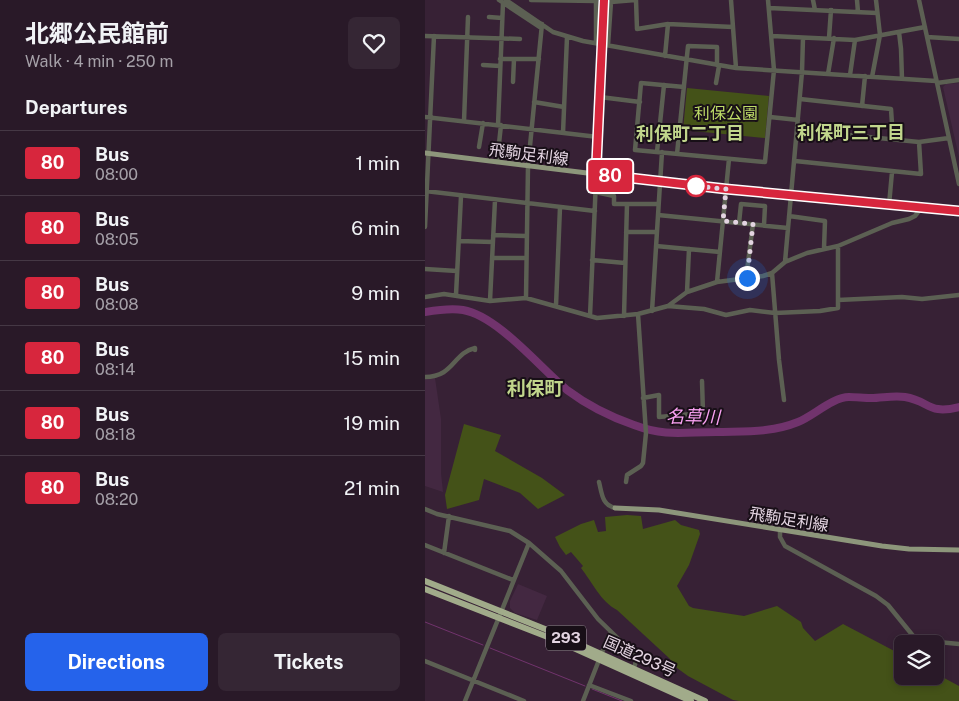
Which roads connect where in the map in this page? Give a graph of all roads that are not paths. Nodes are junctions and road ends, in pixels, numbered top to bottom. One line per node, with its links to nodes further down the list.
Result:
1 (531, 0): 37 (street)
2 (604, 0): 38 (street)
3 (635, 0): 19 (street); 38 (street)
4 (731, 0): 21 (street)
5 (768, 0): 11 (street)
6 (813, 0): 12 (street)
7 (857, 0): 14 (street)
8 (876, 0): 15 (street)
9 (919, 0): 22 (street)
10 (506, 1): 18 (street); 20 (street)
11 (769, 8): 12 (street); 27 (street)
12 (815, 10): 13 (street)
13 (831, 10): 14 (street); 32 (street)
14 (858, 12): 15 (street)
15 (877, 12): 24 (street)
16 (468, 17): 30 (street)
17 (489, 17): 18 (street)
18 (502, 18): 33 (street)
19 (668, 24): 21 (street); 39 (street)
20 (541, 26): 28 (street); 42 (street)
21 (733, 27): 47 (street)
22 (925, 27): 23 (street); 29 (street)
23 (899, 32): 24 (street); 54 (street)
24 (880, 35): 36 (street); 53 (street)
25 (425, 36): 26 (street)
26 (434, 36): 30 (street); 67 (street)
27 (772, 36): 31 (street); 48 (street)
28 (567, 37): 37 (street); 66 (street)
29 (927, 37): 35 (street); 57 (street)
30 (467, 38): 33 (street); 70 (street)
31 (803, 38): 32 (street); 49 (street)
32 (832, 38): 36 (street); 50 (street)
33 (501, 39): 34 (street); 40 (street)
34 (519, 39)
35 (959, 39)
36 (855, 40): 51 (street)
37 (596, 43): 38 (street)
38 (605, 44): 39 (street); 61 (street)
39 (665, 56): 43 (street)
40 (500, 59): 41 (street); 45 (street)
41 (514, 59): 42 (street); 56 (street)
42 (539, 59): 63 (street)
43 (687, 61): 46 (street); 46 (street); 60 (street)
44 (483, 65): 45 (street)
45 (500, 66): 72 (street)
46 (718, 66): 47 (street); 58 (street)
47 (736, 68): 48 (street)
48 (774, 70): 49 (street); 68 (street)
49 (803, 72): 50 (street); 62 (street)
50 (828, 74): 51 (street)
51 (850, 75): 52 (street)
52 (865, 76): 53 (street); 65 (street)
53 (872, 77): 54 (street)
54 (902, 79): 57 (street)
55 (959, 80): 57 (street)
56 (513, 82)
57 (936, 82): 77 (street)
58 (716, 83)
59 (664, 85): 60 (street); 64 (street); 81 (street)
60 (684, 87): 83 (street)
61 (600, 97): 64 (street); 76 (street)
62 (800, 99): 65 (street); 69 (street)
63 (534, 102): 66 (street); 73 (street)
64 (640, 102): 81 (street)
65 (862, 106): 78 (street)
66 (564, 107): 75 (street)
67 (427, 117): 70 (street); 82 (street)
68 (770, 117): 69 (street); 84 (street)
69 (798, 120): 74 (street)
70 (464, 121): 71 (street)
71 (483, 123): 72 (street); 80 (street)
72 (500, 125): 73 (street); 86 (street)
73 (531, 129): 75 (street); 87 (street)
74 (797, 130): 78 (street); 85 (street)
75 (563, 133): 76 (street)
76 (598, 137): 89 (street)
77 (949, 138): 79 (street); 91 (street)
78 (893, 139): 79 (street)
79 (919, 142): 88 (street)
80 (479, 146)
81 (660, 152): 83 (street); 90 (street)
82 (426, 154): 86 (main road, 飛駒足利線); 93 (street)
83 (677, 154): 84 (street)
84 (729, 159): 92 (street)
85 (795, 161): 88 (street); 95 (street)
86 (497, 162): 87 (main road, 飛駒足利線)
87 (528, 166): 89 (main road, 飛駒足利線); 98 (street)
88 (892, 172): 101 (street)
89 (596, 174): 90 (main road, 飛駒足利線); 94 (street)
90 (660, 182): 92 (main road, 飛駒足利線); 100 (street)
91 (959, 184)
92 (726, 189): 95 (main road, 飛駒足利線); 108 (street)
93 (426, 191): 96 (street); 112 (street)
94 (595, 192): 99 (street); 104 (street)
95 (791, 195): 101 (main road, 飛駒足利線); 107 (street)
96 (461, 196): 97 (street); 118 (street)
97 (495, 200): 98 (street); 116 (street)
98 (527, 203): 102 (street); 117 (street)
99 (627, 204): 100 (street); 114 (street)
100 (658, 204): 106 (street)
101 (889, 205): 103 (main road, 飛駒足利線)
102 (560, 207): 104 (street); 142 (street)
103 (922, 207): 105 (main road, 飛駒足利線); 121 (street)
104 (595, 211): 127 (street)
105 (959, 211)
106 (658, 214): 108 (street); 115 (street)
107 (789, 216): 113 (street); 122 (street)
108 (723, 221): 109 (street); 124 (street)
109 (739, 223): 110 (street); 111 (street)
110 (753, 224): 111 (street); 133 (street)
111 (764, 225): 113 (street)
112 (425, 227)
113 (788, 228): 128 (street)
114 (626, 232): 115 (street); 129 (street)
115 (657, 232): 120 (street)
116 (493, 235): 117 (street); 119 (street)
117 (527, 236): 126 (street)
118 (459, 240): 119 (street); 131 (street)
119 (493, 242): 125 (street)
120 (656, 246): 123 (street); 144 (street)
121 (838, 246): 122 (street); 140 (street)
122 (824, 248): 128 (street)
123 (689, 249): 124 (street); 135 (street)
124 (720, 252): 134 (street)
125 (492, 258): 126 (street); 141 (street)
126 (526, 258): 139 (street)
127 (592, 260): 129 (street); 147 (street)
128 (785, 262): 132 (street)
129 (625, 263): 148 (street)
130 (425, 270): 131 (street)
131 (457, 272): 137 (street)
132 (771, 273): 133 (street); 145 (street)
133 (747, 278): 134 (street)
134 (717, 282): 135 (street)
135 (687, 292): 143 (street)
136 (959, 295): 140 (street)
137 (456, 296): 138 (street); 141 (street)
138 (425, 297)
139 (526, 298): 141 (street); 142 (street)
140 (838, 300): 145 (street)
141 (490, 301)
142 (556, 306): 147 (street)
143 (668, 306): 144 (street); 145 (street)
144 (652, 311): 146 (street)
145 (775, 312): 153 (street)
146 (638, 314): 148 (street); 152 (street)
147 (590, 316): 148 (street)
148 (624, 316)
149 (475, 350): 150 (street)
150 (425, 377)
151 (702, 381): 152 (street)
152 (643, 398): 155 (street)
153 (784, 400)
154 (599, 482): 156 (street)
155 (626, 482)
156 (615, 508): 159 (main road, 飛駒足利線)
157 (425, 509): 158 (street)
158 (449, 516): 160 (street); 163 (street)
159 (780, 531): 162 (main road, 飛駒足利線); 169 (street)
160 (529, 542): 164 (street); 168 (street)
161 (425, 545): 163 (street)
162 (959, 550)
163 (444, 553): 164 (street)
164 (513, 580): 167 (street)
165 (425, 581): 167 (highway, 国道293号 / 293)
166 (425, 589): 167 (highway, 国道293号 / 293)
167 (500, 614): 170 (highway, 国道293号 / 293); 173 (street)
168 (611, 632): 170 (street); 172 (street)
169 (959, 644)
170 (601, 657): 172 (highway, 国道293号 / 293); 174 (street); 175 (highway, 国道293号 / 293)
171 (425, 661): 173 (street)
172 (634, 668): 182 (highway, 国道293号 / 293)
173 (472, 681): 176 (street); 177 (street)
174 (589, 685): 178 (street); 179 (street)
175 (676, 694): 180 (street); 181 (highway, 国道293号 / 293)
176 (465, 701)
177 (524, 701)
178 (583, 701)
179 (631, 701)
180 (673, 701)
181 (691, 701)
182 (705, 701)

